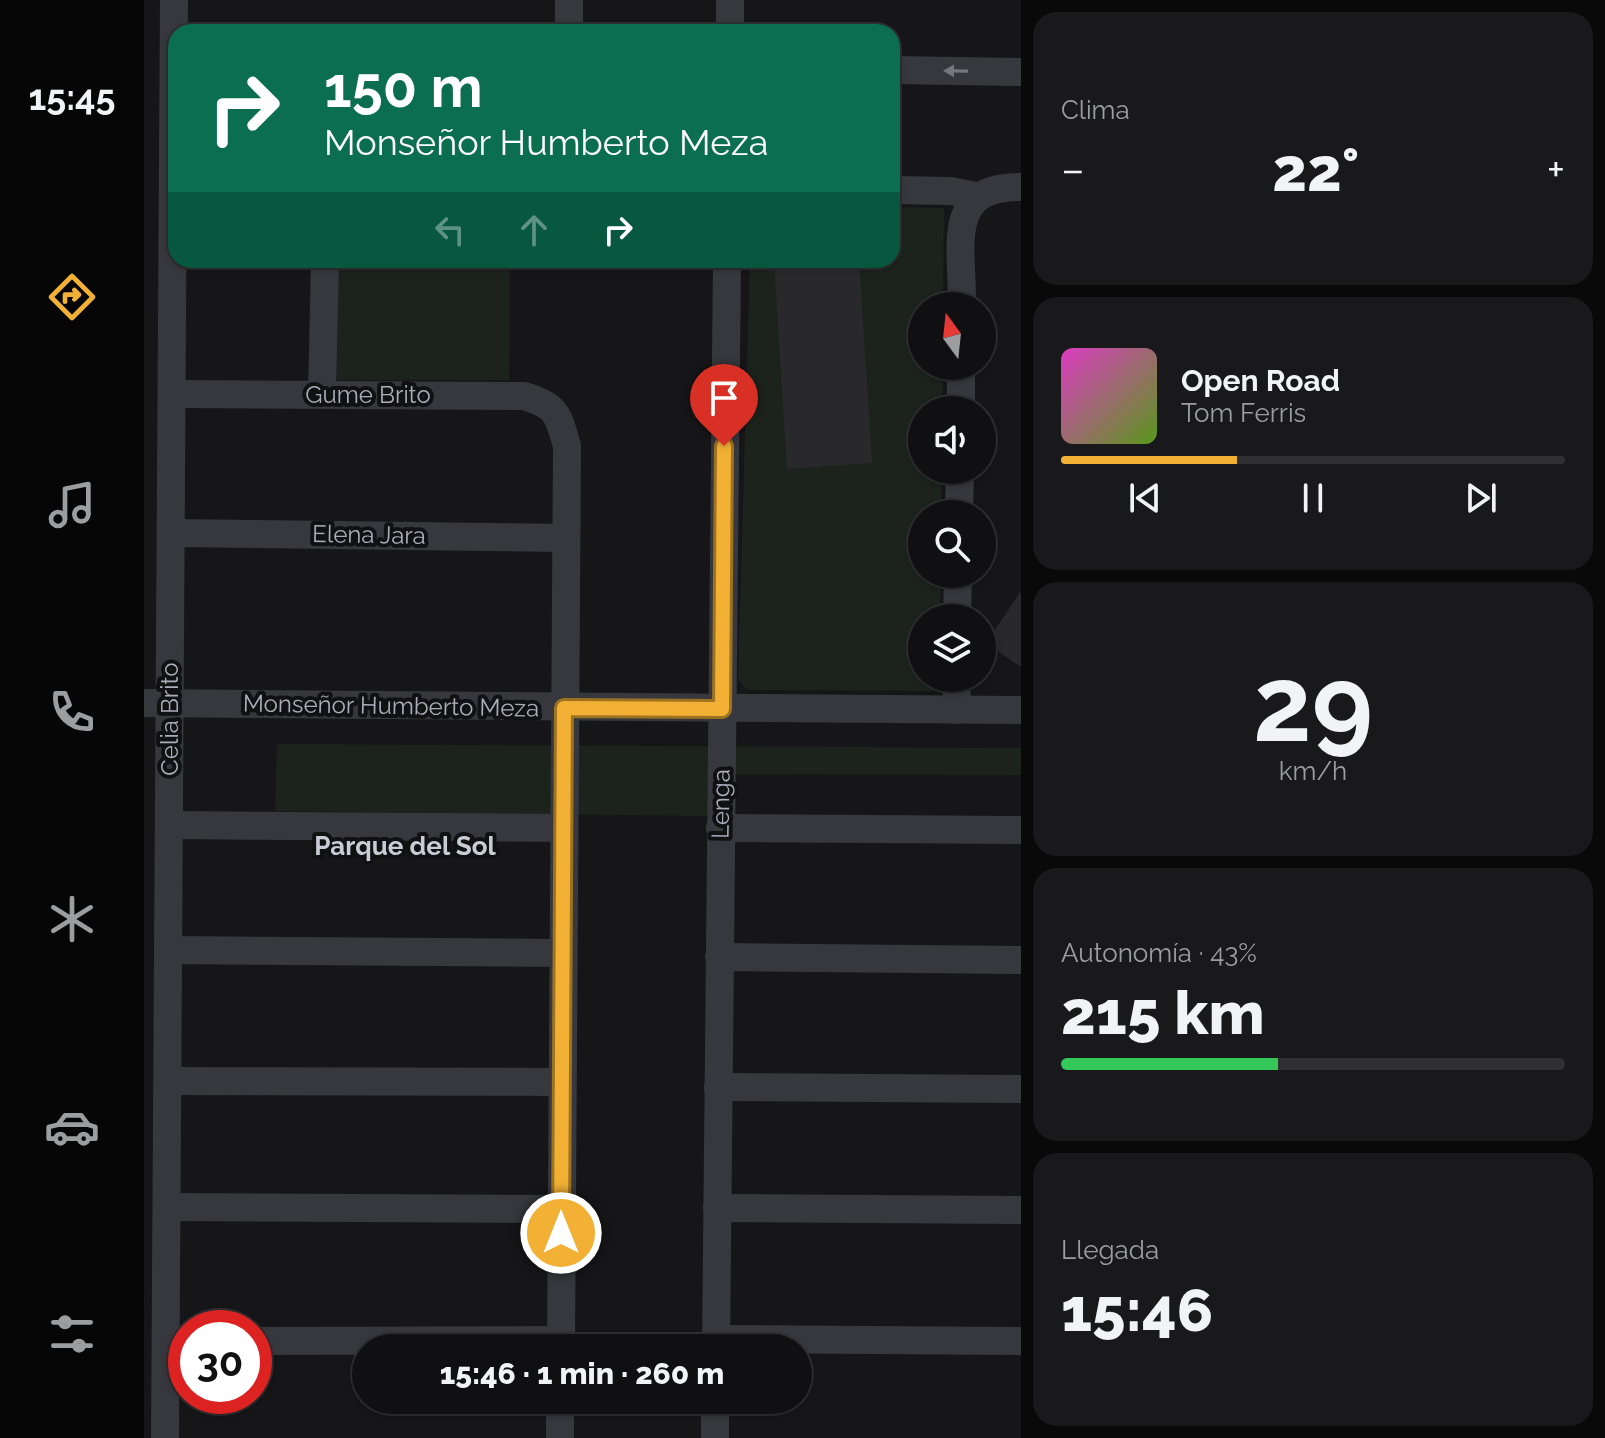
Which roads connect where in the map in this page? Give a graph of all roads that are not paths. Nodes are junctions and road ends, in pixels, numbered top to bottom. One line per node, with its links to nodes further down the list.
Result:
1 (174, 0): 4 (street, Celia Brito)
2 (569, 0): 5 (street)
3 (730, 0): 6 (street)
4 (174, 24)
5 (569, 24)
6 (730, 24)
7 (900, 70): 8 (street, one-way to 7)
8 (1021, 72)
9 (1021, 187): 11 (street)
10 (900, 190): 11 (street)
11 (976, 196): 15 (street)
12 (174, 268): 16 (street, Celia Brito)
13 (325, 268): 17 (street)
14 (727, 268): 23 (street, Lenga)
15 (962, 292)
16 (173, 394): 17 (street, Gume Brito); 18 (street, Celia Brito)
17 (322, 395): 19 (street, Gume Brito)
18 (172, 533): 19 (street, Elena Jara); 21 (street, Celia Brito)
19 (566, 538): 22 (street)
20 (957, 692): 24 (street)
21 (157, 703): 22 (street, Monseñor Humberto Meza); 26 (street, Celia Brito)
22 (564, 708): 23 (street, Monseñor Humberto Meza); 27 (street)
23 (722, 709): 24 (street, Monseñor Humberto Meza); 28 (street, Lenga)
24 (956, 710): 25 (street, Monseñor Humberto Meza)
25 (1021, 710)
26 (169, 825): 27 (street); 30 (street, Celia Brito)
27 (563, 828): 31 (street)
28 (720, 828): 29 (street); 32 (street, Lenga)
29 (1021, 830)
30 (168, 950): 31 (street); 34 (street, Celia Brito)
31 (563, 953): 35 (street)
32 (719, 957): 33 (street); 36 (street, Lenga)
33 (1021, 960)
34 (168, 1081): 35 (street); 38 (street, Celia Brito)
35 (562, 1082): 40 (street)
36 (718, 1087): 37 (street); 39 (street, Lenga)
37 (1021, 1089)
38 (167, 1207): 40 (street); 42 (street, Celia Brito)
39 (717, 1208): 41 (street); 44 (street, Lenga)
40 (561, 1209): 43 (street)
41 (1021, 1210)
42 (174, 1310)
43 (561, 1334)
44 (716, 1334)
45 (272, 1341): 47 (street)
46 (1021, 1341): 48 (street)
47 (352, 1342)
48 (812, 1343)
49 (168, 1412): 52 (street, Celia Brito)
50 (560, 1414): 53 (street)
51 (715, 1414): 54 (street)
52 (165, 1438)
53 (560, 1438)
54 (715, 1438)

